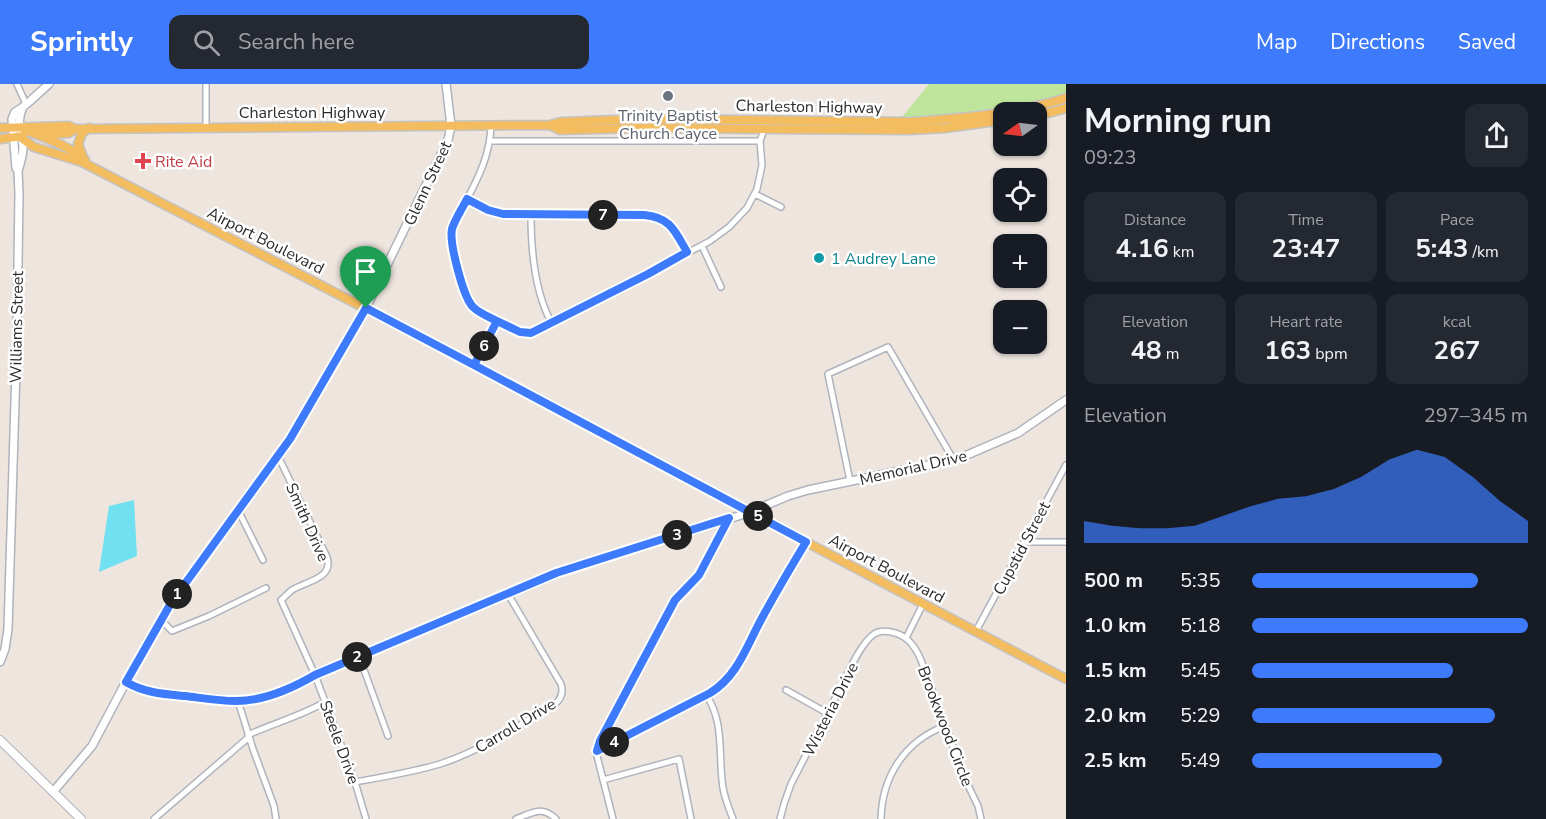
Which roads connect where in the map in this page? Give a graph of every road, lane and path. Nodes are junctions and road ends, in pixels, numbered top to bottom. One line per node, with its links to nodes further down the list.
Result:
1 (17, 84): 6 (street)
2 (49, 84): 6 (street)
3 (206, 84): 14 (street)
4 (446, 84): 12 (street, Glenn Street)
5 (1066, 98): 9 (main road, Charleston Highway)
6 (24, 107): 20 (street)
7 (1066, 108): 8 (main road)
8 (1047, 112)
9 (767, 120): 11 (main road, Charleston Highway); 18 (street)
10 (993, 121): 18 (main road, Charleston Highway)
11 (550, 125): 13 (main road, Charleston Highway); 18 (main road, Charleston Highway)
12 (451, 126): 13 (main road, Charleston Highway); 14 (main road, Charleston Highway); 33 (street, Glenn Street)
13 (491, 126): 22 (street)
14 (206, 127): 16 (main road, Charleston Highway)
15 (0, 128): 20 (main road, Charleston Highway)
16 (89, 128): 17 (main road, Charleston Highway); 24 (main road)
17 (75, 129): 19 (main road, Charleston Highway); 20 (main road, Charleston Highway)
18 (763, 130): 23 (street)
19 (38, 135): 20 (main road, Airport Boulevard); 24 (main road, Airport Boulevard)
20 (17, 136): 21 (main road, Charleston Highway); 25 (main road, Airport Boulevard); 57 (street, Williams Street)
21 (0, 139)
22 (490, 141): 23 (street); 27 (street)
23 (760, 141): 26 (street)
24 (83, 157): 25 (main road, Airport Boulevard)
25 (89, 165): 33 (main road, Airport Boulevard)
26 (755, 194): 28 (street); 30 (street)
27 (467, 199): 29 (street); 34 (street)
28 (781, 207)
29 (531, 215): 31 (street); 35 (street)
30 (702, 246): 31 (street); 32 (street)
31 (687, 252): 35 (street)
32 (721, 287)
33 (366, 308): 36 (main road, Airport Boulevard); 38 (street, Glenn Street)
34 (497, 321): 35 (street); 36 (street)
35 (551, 322)
36 (474, 365): 43 (main road, Airport Boulevard)
37 (1066, 400): 39 (street, Memorial Drive)
38 (278, 456): 42 (street, Glenn Street); 51 (street, Smith Drive)
39 (953, 459): 41 (street, Memorial Drive); 41 (street)
40 (1066, 465): 46 (street, Cupstid Street)
41 (850, 481): 43 (street, Memorial Drive)
42 (238, 510): 48 (street); 53 (street, Glenn Street)
43 (750, 512): 44 (street, Memorial Drive); 45 (main road, Airport Boulevard)
44 (729, 518): 50 (street, Memorial Drive); 70 (street)
45 (806, 542): 52 (main road, Airport Boulevard); 62 (street)
46 (1024, 542): 47 (street); 54 (street, Cupstid Street)
47 (1066, 543)
48 (262, 560)
49 (266, 588): 53 (street)
50 (508, 594): 56 (street, Memorial Drive); 72 (street, Carroll Drive)
51 (281, 600): 58 (street, Steele Drive)
52 (923, 604): 54 (main road, Airport Boulevard); 55 (street)
53 (161, 620): 60 (street, Glenn Street)
54 (976, 631): 59 (main road, Airport Boulevard)
55 (906, 638): 65 (street, Wisteria Drive); 66 (street, Brookwood Circle)
56 (359, 656): 58 (street, Memorial Drive); 68 (street)
57 (0, 662)
58 (315, 675): 63 (street, Memorial Drive); 64 (street, Steele Drive)
59 (1066, 679)
60 (126, 682): 63 (street, Memorial Drive); 73 (street, Glenn Street)
61 (786, 690): 65 (street)
62 (706, 695): 70 (street); 82 (street)
63 (238, 701): 67 (street)
64 (325, 702): 67 (street); 72 (street, Steele Drive)
65 (828, 713): 83 (street, Wisteria Drive)
66 (945, 726): 84 (street); 85 (street, Brookwood Circle)
67 (248, 736): 75 (street); 76 (street)
68 (388, 736)
69 (0, 740): 73 (main road)
70 (597, 751): 71 (street)
71 (603, 780): 80 (street); 81 (street)
72 (355, 782): 77 (street, Steele Drive)
73 (53, 792): 74 (main road)
74 (81, 819)
75 (154, 819)
76 (276, 819)
77 (366, 819)
78 (516, 819): 79 (street)
79 (556, 819)
80 (613, 819)
81 (691, 819)
82 (733, 819)
83 (780, 819)
84 (881, 819)
85 (981, 819)

